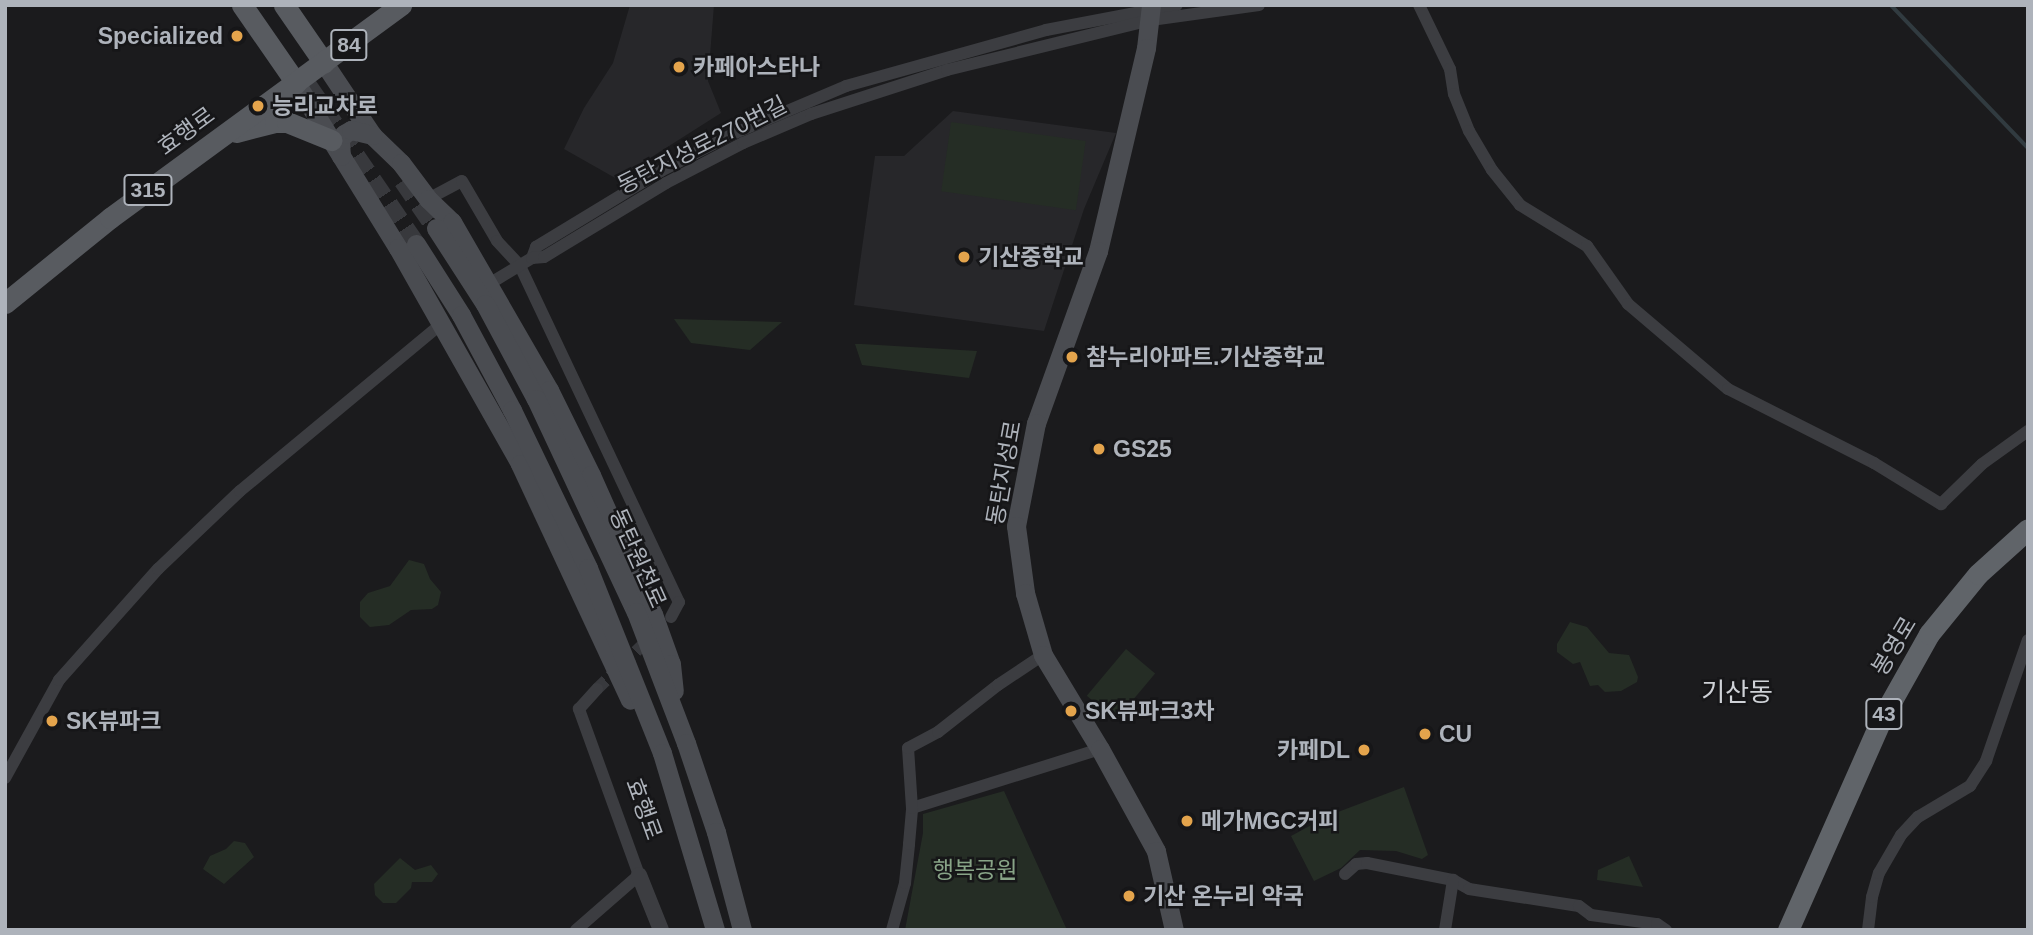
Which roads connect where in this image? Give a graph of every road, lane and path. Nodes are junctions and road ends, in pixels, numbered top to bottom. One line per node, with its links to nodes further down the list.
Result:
1 (242, 5): 9 (main road)
2 (284, 5): 8 (main road, 84)
3 (401, 5): 8 (main road, 효행로 / 84)
4 (1177, 5): 7 (street)
5 (1259, 5): 7 (street)
6 (1419, 5): 20 (street)
7 (1151, 11): 16 (street); 24 (main road, 동탄지성로)
8 (324, 63): 9 (main road, 효행로 / 84); 11 (main road)
9 (296, 83): 10 (main road, 효행로 / 315); 12 (main road)
10 (224, 135): 12 (main road); 18 (main road, 효행로 / 315)
11 (372, 135): 12 (main road); 13 (main road)
12 (336, 148): 19 (main road)
13 (428, 199): 16 (street); 17 (main road)
14 (436, 228): 26 (main road, 동탄원천로)
15 (416, 244): 27 (main road)
16 (520, 266): 17 (street); 22 (street)
17 (489, 284): 26 (main road)
18 (7, 299)
19 (442, 323): 27 (main road); 29 (street)
20 (2028, 431)
21 (2028, 529): 42 (highway, 봉영로 / 43)
22 (671, 617)
23 (2028, 640): 43 (street)
24 (1043, 656): 28 (main road, 동탄지성로); 30 (street)
25 (597, 689): 32 (street, 효행로)
26 (676, 716): 37 (main road, 동탄원천로)
27 (652, 727): 36 (main road)
28 (1100, 748): 30 (street); 39 (main road, 동탄지성로)
29 (5, 778)
30 (912, 808): 38 (street)
31 (1345, 874): 33 (street)
32 (639, 875): 34 (street, 효행로); 35 (street)
33 (1452, 880): 40 (street); 41 (street)
34 (576, 930)
35 (661, 930)
36 (715, 930)
37 (742, 930)
38 (892, 930)
39 (1174, 930)
40 (1445, 930)
41 (1666, 930)
42 (1788, 930)
43 (1868, 930)

